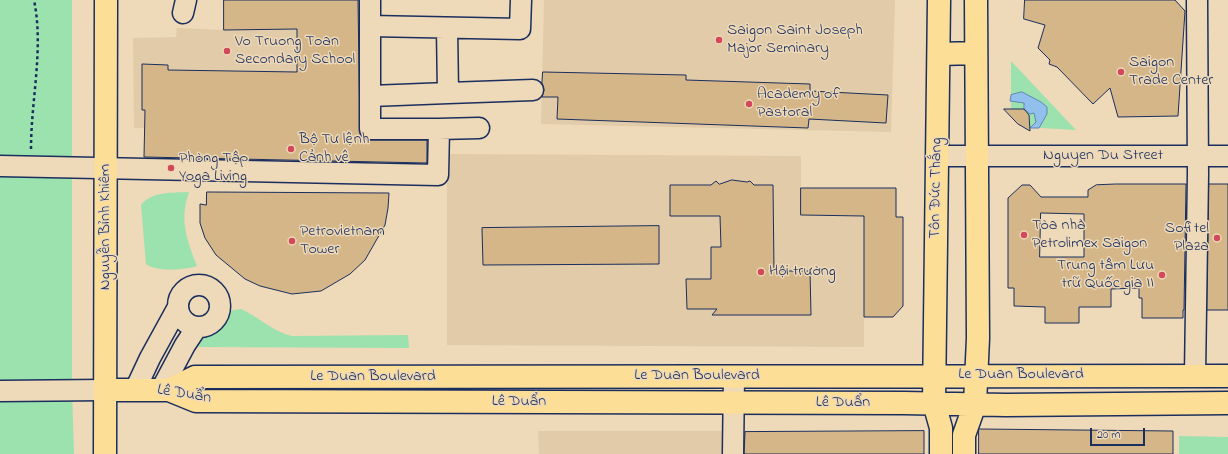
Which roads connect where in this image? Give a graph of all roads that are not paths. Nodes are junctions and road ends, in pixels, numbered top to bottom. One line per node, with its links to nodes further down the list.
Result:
1 (106, 0): 21 (main road, Nguyễn Bỉnh Khiêm)
2 (370, 0): 7 (street)
3 (521, 0): 8 (street)
4 (939, 0): 10 (main road, Tôn Đức Thắng)
5 (976, 0): 9 (main road)
6 (1197, 0): 18 (street)
7 (370, 26): 8 (street); 13 (street)
8 (447, 28): 12 (street)
9 (976, 53): 10 (main road); 17 (main road)
10 (938, 54): 16 (main road, Tôn Đức Thắng)
11 (533, 90): 12 (street)
12 (448, 93): 13 (street)
13 (371, 96): 15 (street)
14 (479, 128): 15 (street)
15 (439, 129): 21 (street)
16 (938, 156): 17 (street, Nguyen Du Street); 26 (main road, Tôn Đức Thắng)
17 (978, 156): 18 (street, Nguyen Du Street); 27 (main road)
18 (1198, 156): 19 (street, Nguyen Du Street); 28 (street)
19 (1228, 156)
20 (0, 166): 21 (street)
21 (106, 167): 30 (main road, Nguyễn Bỉnh Khiêm)
22 (178, 307): 23 (street); 23 (street); 31 (street)
23 (197, 327): 32 (street)
24 (541, 376): 25 (main road, Le Duan Boulevard); 32 (main road, Le Duan Boulevard); 34 (main road)
25 (734, 376): 26 (main road, Le Duan Boulevard); 35 (street)
26 (934, 376): 27 (main road, Le Duan Boulevard); 36 (main road, Tôn Đức Thắng)
27 (976, 376): 28 (main road, Le Duan Boulevard); 38 (main road)
28 (1195, 376): 29 (main road, Le Duan Boulevard)
29 (1228, 376)
30 (105, 390): 31 (main road, Lê Duẩn); 33 (street); 39 (main road, Nguyễn Bỉnh Khiêm)
31 (135, 390): 32 (main road, Lê Duẩn)
32 (165, 390): 34 (main road, Lê Duẩn)
33 (0, 391)
34 (541, 402): 35 (main road, Lê Duẩn)
35 (732, 402): 36 (main road, Lê Duẩn); 40 (street)
36 (934, 403): 38 (main road, Le Duan Boulevard); 41 (main road, Tôn Đức Thắng)
37 (1228, 403): 38 (main road, Le Duan Boulevard)
38 (975, 404): 42 (main road)
39 (105, 454)
40 (733, 454)
41 (941, 454)
42 (964, 454)

